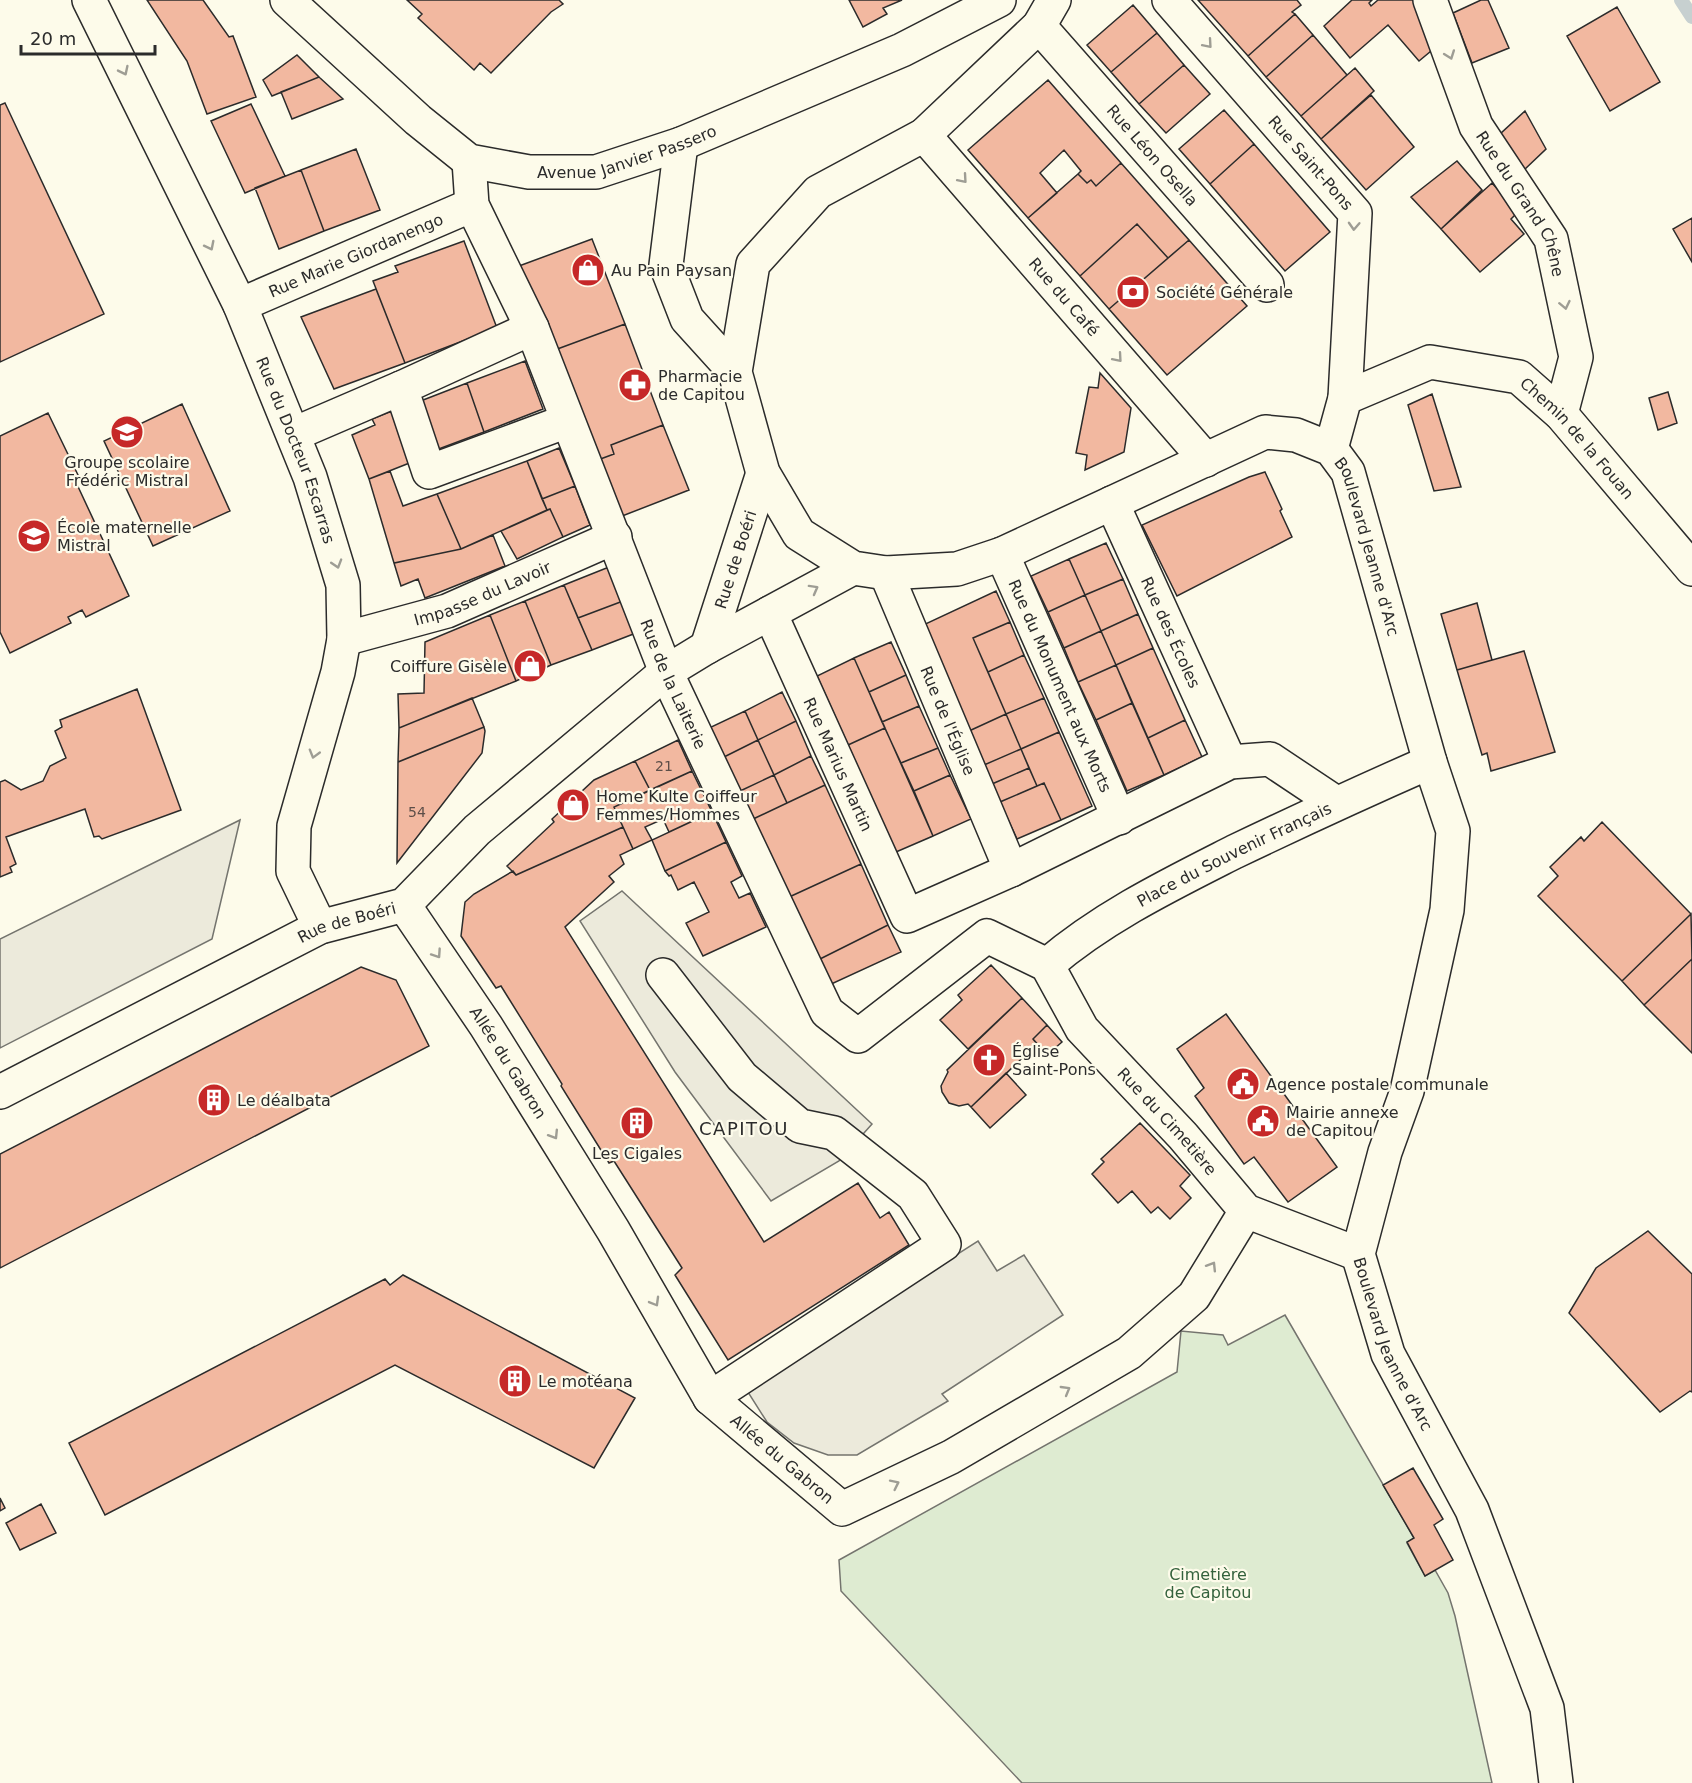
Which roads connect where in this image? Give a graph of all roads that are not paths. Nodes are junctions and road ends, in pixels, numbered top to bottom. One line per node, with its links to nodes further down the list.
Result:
1 (89, 0): 12 (street, Rue du Docteur Escarras, one-way to 12)
2 (287, 0): 9 (street, Avenue Janvier Passero)
3 (999, 0): 8 (street, Avenue Janvier Passero)
4 (1169, 0): 16 (street, Rue Saint-Pons, one-way to 16)
5 (1430, 0): 17 (street, Rue du Grand Chêne, one-way to 17)
6 (1047, 13): 7 (street, Boulevard Jeanne d'Arc); 11 (street, Rue Léon Osella)
7 (924, 135): 14 (street, Boulevard Jeanne d'Arc); 21 (street, Rue du Café, one-way to 21)
8 (681, 144): 9 (street, Avenue Janvier Passero); 14 (street)
9 (469, 161): 10 (street, Rue de la Laiterie)
10 (472, 205): 12 (street, Rue Marie Giordanengo); 13 (street, Rue de la Laiterie)
11 (1267, 285)
12 (240, 305): 19 (street, Rue du Docteur Escarras)
13 (532, 328): 15 (street); 18 (street, Rue de la Laiterie)
14 (735, 372): 22 (street, Boulevard Jeanne d'Arc)
15 (401, 388): 18 (street); 19 (street)
16 (1345, 398): 17 (street, Chemin de la Fouan); 20 (street)
17 (1561, 414): 27 (street, Chemin de la Fouan)
18 (567, 421): 24 (street, Rue de la Laiterie)
19 (294, 434): 30 (street, Rue du Docteur Escarras, one-way to 30)
20 (1330, 449): 21 (street, Boulevard Jeanne d'Arc); 34 (street, Boulevard Jeanne d'Arc)
21 (1206, 460): 23 (street, Boulevard Jeanne d'Arc)
22 (763, 473): 26 (street, Boulevard Jeanne d'Arc); 31 (street, Rue de Boéri)
23 (1112, 503): 25 (street, Boulevard Jeanne d'Arc); 33 (street, Rue des Écoles)
24 (615, 537): 30 (street, Impasse du Lavoir); 32 (street, Rue de la Laiterie)
25 (1002, 554): 28 (street, Boulevard Jeanne d'Arc); 36 (street, Rue du Monument aux Morts)
26 (853, 568): 28 (street, Boulevard Jeanne d'Arc); 29 (street, Rue de Boéri, one-way to 26)
27 (1692, 569)
28 (886, 573): 37 (street, Rue de l'Église)
29 (770, 613): 31 (street, Rue de Boéri); 37 (street, Rue Marius Martin)
30 (344, 639): 39 (street, Rue du Docteur Escarras, one-way to 39)
31 (707, 647): 32 (street, Rue de Boéri)
32 (666, 672): 38 (street, Rue de Boéri); 40 (street, Rue de la Laiterie)
33 (1230, 762): 35 (street); 36 (street)
34 (1430, 762): 35 (street, Place du Souvenir Français); 44 (street, Boulevard Jeanne d'Arc)
35 (1336, 803): 40 (street, Place du Souvenir Français)
36 (1119, 818): 37 (street)
37 (1011, 870)
38 (404, 905): 39 (street, Rue de Boéri); 45 (street, Allée du Gabron, one-way to 45)
39 (320, 927): 42 (street, Rue de Boéri)
40 (1047, 965): 43 (street, Rue du Cimetière)
41 (663, 975): 45 (street)
42 (0, 1092)
43 (1246, 1212): 44 (street); 45 (street, Allée du Gabron, one-way to 43)
44 (1358, 1254): 46 (street, Boulevard Jeanne d'Arc)
45 (710, 1398)
46 (1556, 1783)

